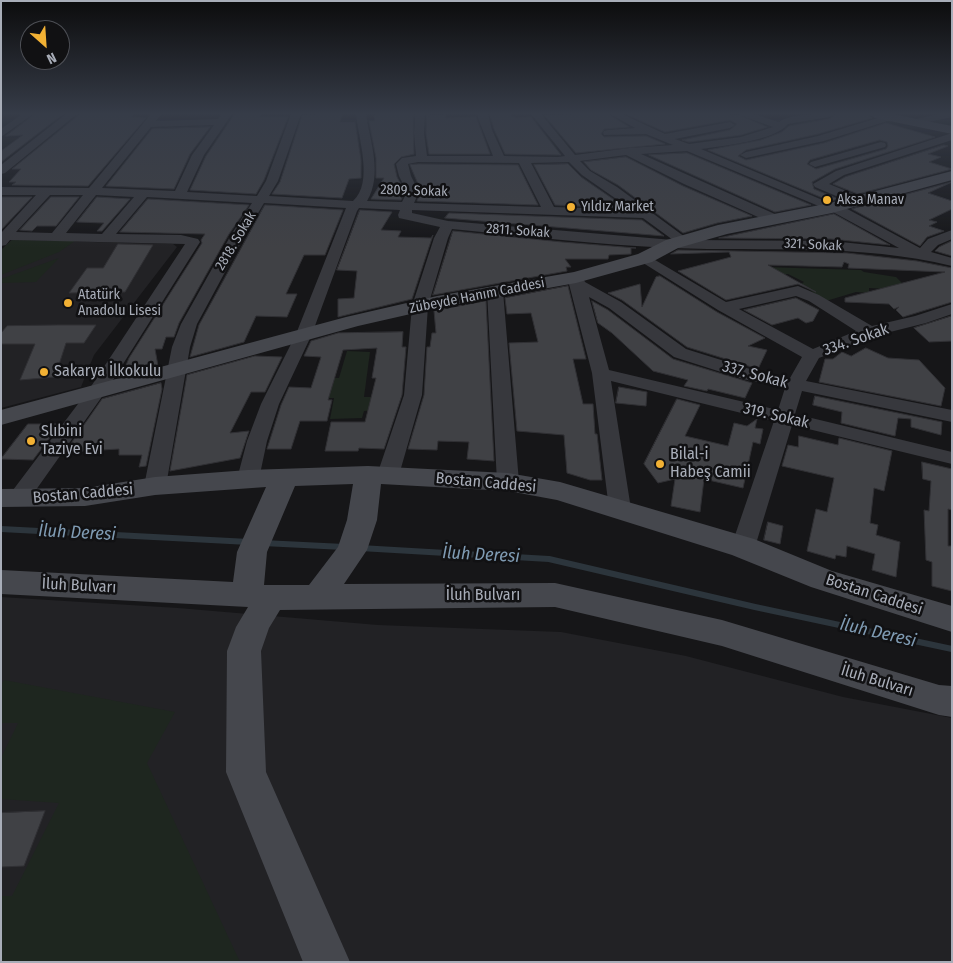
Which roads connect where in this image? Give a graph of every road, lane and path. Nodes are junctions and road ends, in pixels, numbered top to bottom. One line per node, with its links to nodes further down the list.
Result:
1 (16, 159): 15 (street)
2 (120, 159): 20 (street)
3 (196, 159): 22 (street)
4 (281, 159): 23 (street, 2818. Sokak)
5 (369, 159): 25 (street)
6 (419, 159): 13 (street); 28 (street)
7 (556, 159): 14 (street)
8 (572, 159): 29 (street)
9 (643, 159): 30 (street)
10 (713, 159): 26 (street)
11 (827, 159): 16 (street)
12 (883, 159): 16 (street)
13 (500, 160): 14 (street)
14 (524, 161): 27 (street)
15 (1, 171)
16 (840, 173): 24 (street)
17 (952, 175): 24 (street, Zübeyde Hanım Caddesi)
18 (1, 191): 19 (street, 2809. Sokak)
19 (47, 191): 20 (street, 2809. Sokak); 35 (street)
20 (94, 191): 21 (street, 2809. Sokak); 33 (street)
21 (144, 193): 22 (street, 2809. Sokak); 34 (street)
22 (179, 196): 23 (street, 2809. Sokak)
23 (263, 198): 25 (street, 2809. Sokak); 48 (street, 2818. Sokak)
24 (859, 201): 26 (street, Zübeyde Hanım Caddesi)
25 (362, 205): 28 (street, 2811. Sokak); 46 (street)
26 (833, 208): 30 (street, Zübeyde Hanım Caddesi); 37 (street)
27 (549, 210): 28 (street, 2809. Sokak); 29 (street, 2809. Sokak)
28 (406, 211): 31 (street, 2811. Sokak)
29 (646, 214): 36 (street)
30 (772, 218): 36 (street, Zübeyde Hanım Caddesi)
31 (448, 225): 36 (street, 2811. Sokak); 42 (street)
32 (952, 234): 37 (street)
33 (56, 236): 34 (street); 35 (street)
34 (107, 236): 51 (street)
35 (5, 239)
36 (677, 242): 37 (street, 321. Sokak); 38 (street, Zübeyde Hanım Caddesi)
37 (921, 254): 39 (street, 321. Sokak)
38 (645, 258): 40 (street, Zübeyde Hanım Caddesi); 43 (street)
39 (952, 262)
40 (577, 281): 41 (street, Zübeyde Hanım Caddesi); 49 (street); 50 (street, 337. Sokak)
41 (495, 291): 42 (street, Zübeyde Hanım Caddesi); 59 (street)
42 (420, 306): 46 (street, Zübeyde Hanım Caddesi); 56 (street)
43 (724, 307): 45 (street); 47 (street)
44 (952, 309): 45 (street, 334. Sokak)
45 (869, 332): 47 (street, 334. Sokak)
46 (304, 334): 48 (street, Zübeyde Hanım Caddesi); 58 (street)
47 (812, 355): 50 (street, 334. Sokak)
48 (178, 370): 51 (street, Zübeyde Hanım Caddesi); 60 (street, 2818. Sokak)
49 (601, 373): 54 (street, 319. Sokak); 62 (street)
50 (796, 386): 52 (street, 337. Sokak); 54 (street, 334. Sokak)
51 (97, 391): 53 (street, Zübeyde Hanım Caddesi); 61 (street)
52 (952, 416)
53 (1, 418)
54 (785, 418): 55 (street, 319. Sokak); 63 (street, 334. Sokak)
55 (952, 458)
56 (378, 475): 57 (street, Bostan Caddesi); 59 (street, Bostan Caddesi); 66 (street)
57 (284, 478): 58 (street, Bostan Caddesi); 65 (street)
58 (248, 479): 60 (street, Bostan Caddesi)
59 (508, 482): 62 (street, Bostan Caddesi)
60 (155, 486): 61 (street, Bostan Caddesi)
61 (10, 498)
62 (620, 509): 63 (street, Bostan Caddesi)
63 (743, 547): 67 (street, Bostan Caddesi)
64 (1, 582): 65 (street, İluh Bulvarı)
65 (259, 596): 66 (street, İluh Bulvarı); 69 (street)
66 (318, 597): 68 (street, İluh Bulvarı)
67 (952, 619)
68 (952, 702)
69 (327, 962)

